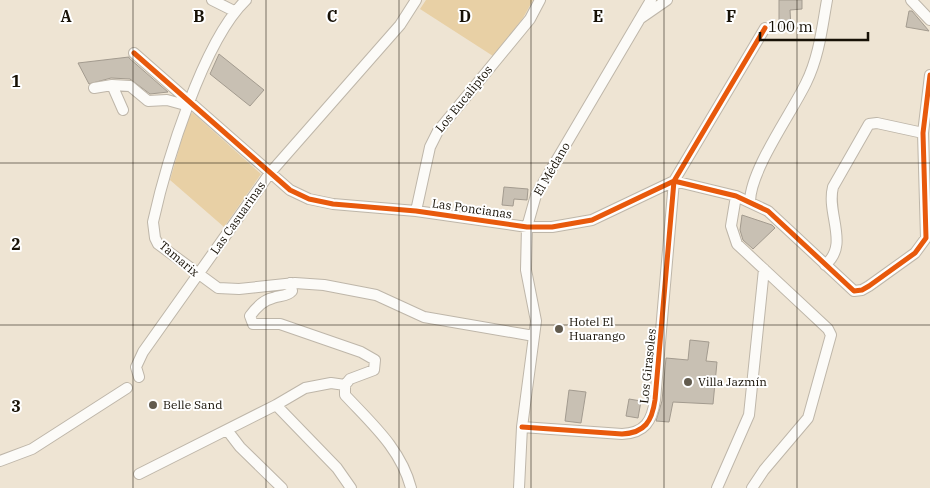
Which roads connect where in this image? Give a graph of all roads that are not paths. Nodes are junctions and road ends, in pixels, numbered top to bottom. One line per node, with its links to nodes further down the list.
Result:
1 (212, 0): 9 (street)
2 (246, 0): 9 (street, Tamarix)
3 (416, 0): 20 (street, Las Casuarinas)
4 (540, 0): 24 (street, Los Eucaliptos)
5 (651, 0): 10 (street)
6 (667, 0): 10 (street, El Médano)
7 (827, 0): 23 (street)
8 (910, 0): 11 (street)
9 (234, 12): 17 (street, Tamarix)
10 (640, 19): 25 (street, El Médano)
11 (930, 20)
12 (765, 28): 21 (street)
13 (134, 53): 17 (street, Las Poncianas)
14 (930, 74): 19 (street)
15 (112, 85): 16 (street); 17 (street); 18 (street)
16 (94, 88)
17 (189, 104): 20 (street, Las Poncianas); 28 (street, Tamarix)
18 (123, 110)
19 (923, 133): 26 (street); 26 (street)
20 (270, 173): 24 (street, Las Poncianas); 28 (street, Las Casuarinas)
21 (674, 181): 22 (street); 25 (street, Las Poncianas); 35 (street, Los Girasoles)
22 (736, 196): 23 (street); 27 (street)
23 (750, 201): 26 (street)
24 (416, 211): 25 (street, Las Poncianas)
25 (527, 226): 30 (street, El Médano)
26 (825, 265)
27 (764, 269): 39 (street); 44 (street)
28 (197, 275): 29 (street, Tamarix); 31 (street, Las Casuarinas)
29 (290, 283): 30 (street, Tamarix); 32 (street)
30 (534, 336): 35 (street, El Médano)
31 (139, 377)
32 (345, 384): 34 (street); 42 (street)
33 (127, 388): 37 (street)
34 (276, 405): 36 (street); 41 (street)
35 (522, 427): 43 (street, El Médano)
36 (227, 430): 38 (street); 40 (street)
37 (0, 461)
38 (139, 474)
39 (718, 487)
40 (282, 488)
41 (351, 488)
42 (411, 488)
43 (519, 488)
44 (752, 488)

